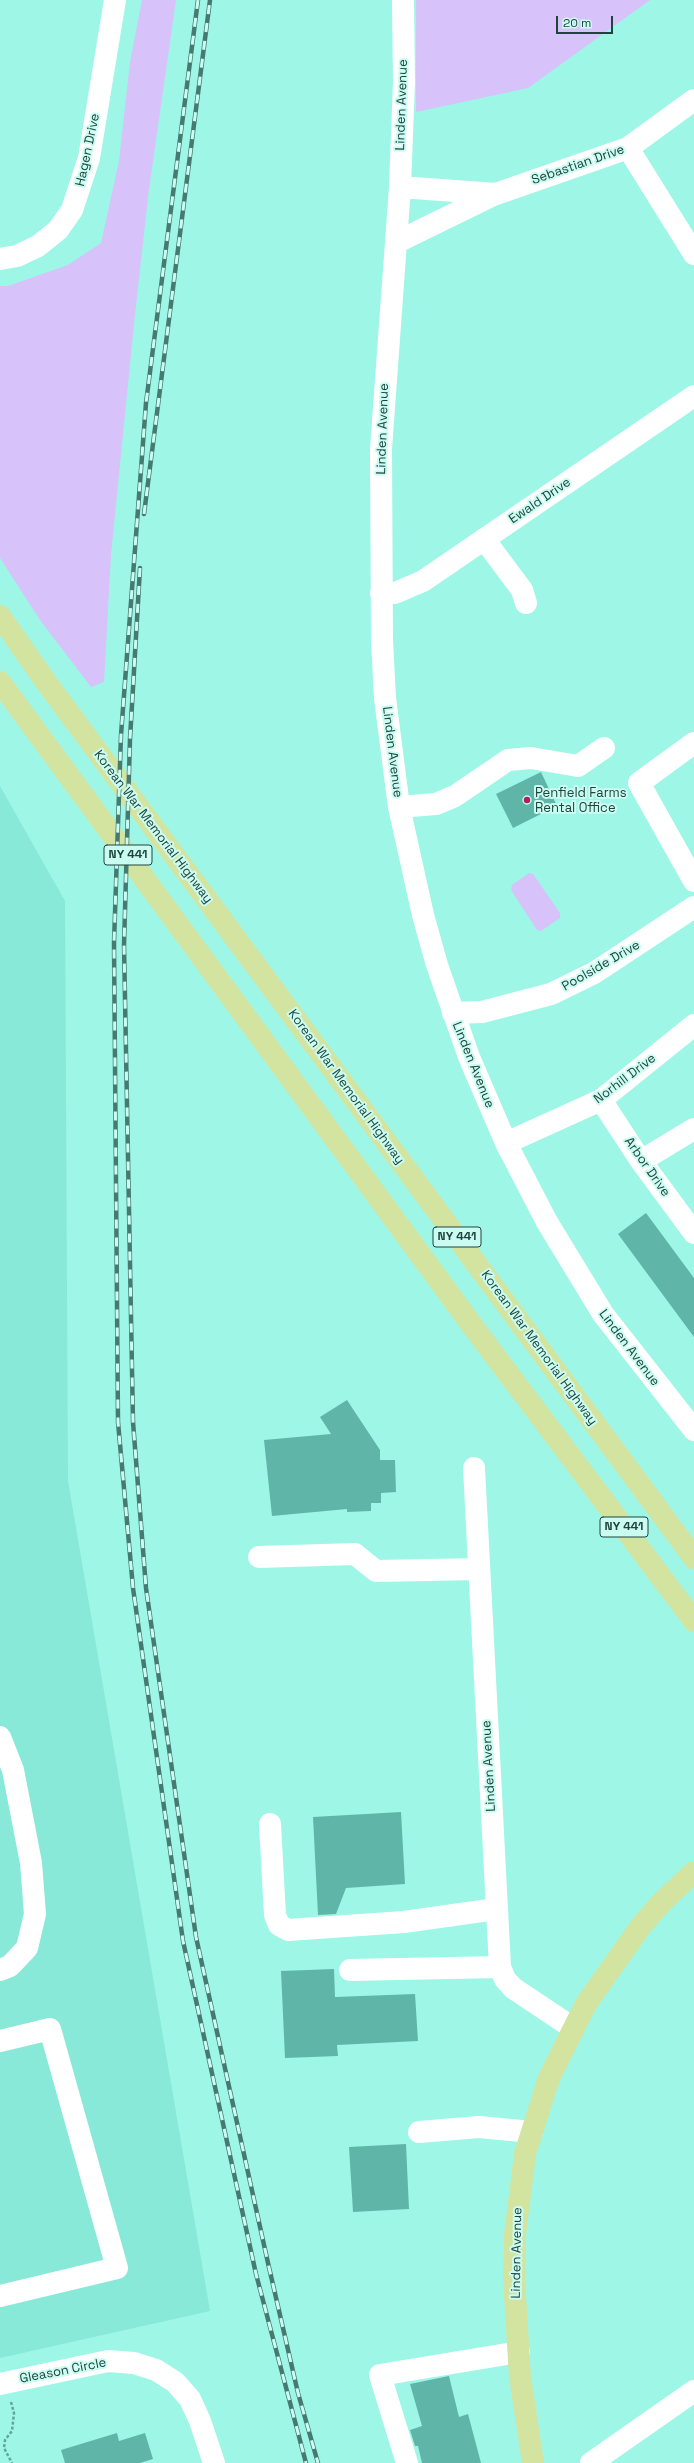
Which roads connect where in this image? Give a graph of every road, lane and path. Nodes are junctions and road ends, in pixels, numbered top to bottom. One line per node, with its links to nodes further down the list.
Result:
1 (115, 0): 9 (street, Hagen Drive)
2 (403, 0): 5 (street, Linden Avenue)
3 (694, 100): 4 (street, Sebastian Drive)
4 (628, 148): 6 (street, Sebastian Drive); 8 (street)
5 (400, 187): 6 (street, Sebastian Drive); 7 (street, Linden Avenue)
6 (496, 194): 7 (street, Sebastian Drive)
7 (396, 242): 12 (street, Linden Avenue)
8 (694, 254)
9 (0, 259)
10 (694, 396): 11 (street, Ewald Drive)
11 (484, 539): 12 (street, Ewald Drive); 13 (street)
12 (382, 593): 18 (street, Linden Avenue)
13 (526, 603)
14 (0, 616): 31 (main road, Korean War Memorial Highway / NY 441)
15 (0, 682): 33 (main road, NY 441)
16 (694, 743): 19 (street)
17 (604, 748): 18 (street)
18 (400, 807): 21 (street, Linden Avenue)
19 (694, 881)
20 (694, 907): 21 (street, Poolside Drive)
21 (453, 1013): 25 (street, Linden Avenue)
22 (694, 1025): 23 (street, Norhill Drive)
23 (601, 1100): 25 (street, Norhill Drive); 26 (street, Arbor Drive)
24 (694, 1129): 26 (street)
25 (506, 1143): 28 (street, Linden Avenue)
26 (641, 1161): 27 (street, Arbor Drive)
27 (694, 1233)
28 (694, 1430)
29 (474, 1468): 32 (street, Linden Avenue)
30 (259, 1557): 32 (street)
31 (694, 1558)
32 (479, 1569): 37 (street, Linden Avenue)
33 (694, 1621)
34 (0, 1737): 39 (street)
35 (270, 1824): 37 (street)
36 (694, 1872): 41 (main road, Linden Avenue)
37 (496, 1909): 38 (street, Linden Avenue)
38 (500, 1967): 40 (street); 41 (street, Linden Avenue)
39 (0, 1970)
40 (350, 1970)
41 (573, 2028): 44 (main road, Linden Avenue)
42 (0, 2041): 45 (street)
43 (419, 2132): 44 (street)
44 (532, 2132): 46 (main road, Linden Avenue)
45 (0, 2296)
46 (519, 2352): 51 (street); 52 (main road, Linden Avenue)
47 (3, 2383): 49 (path); 50 (street, Gleason Circle)
48 (694, 2391): 53 (street)
49 (12, 2463)
50 (214, 2463)
51 (407, 2463)
52 (533, 2463)
53 (591, 2463)

